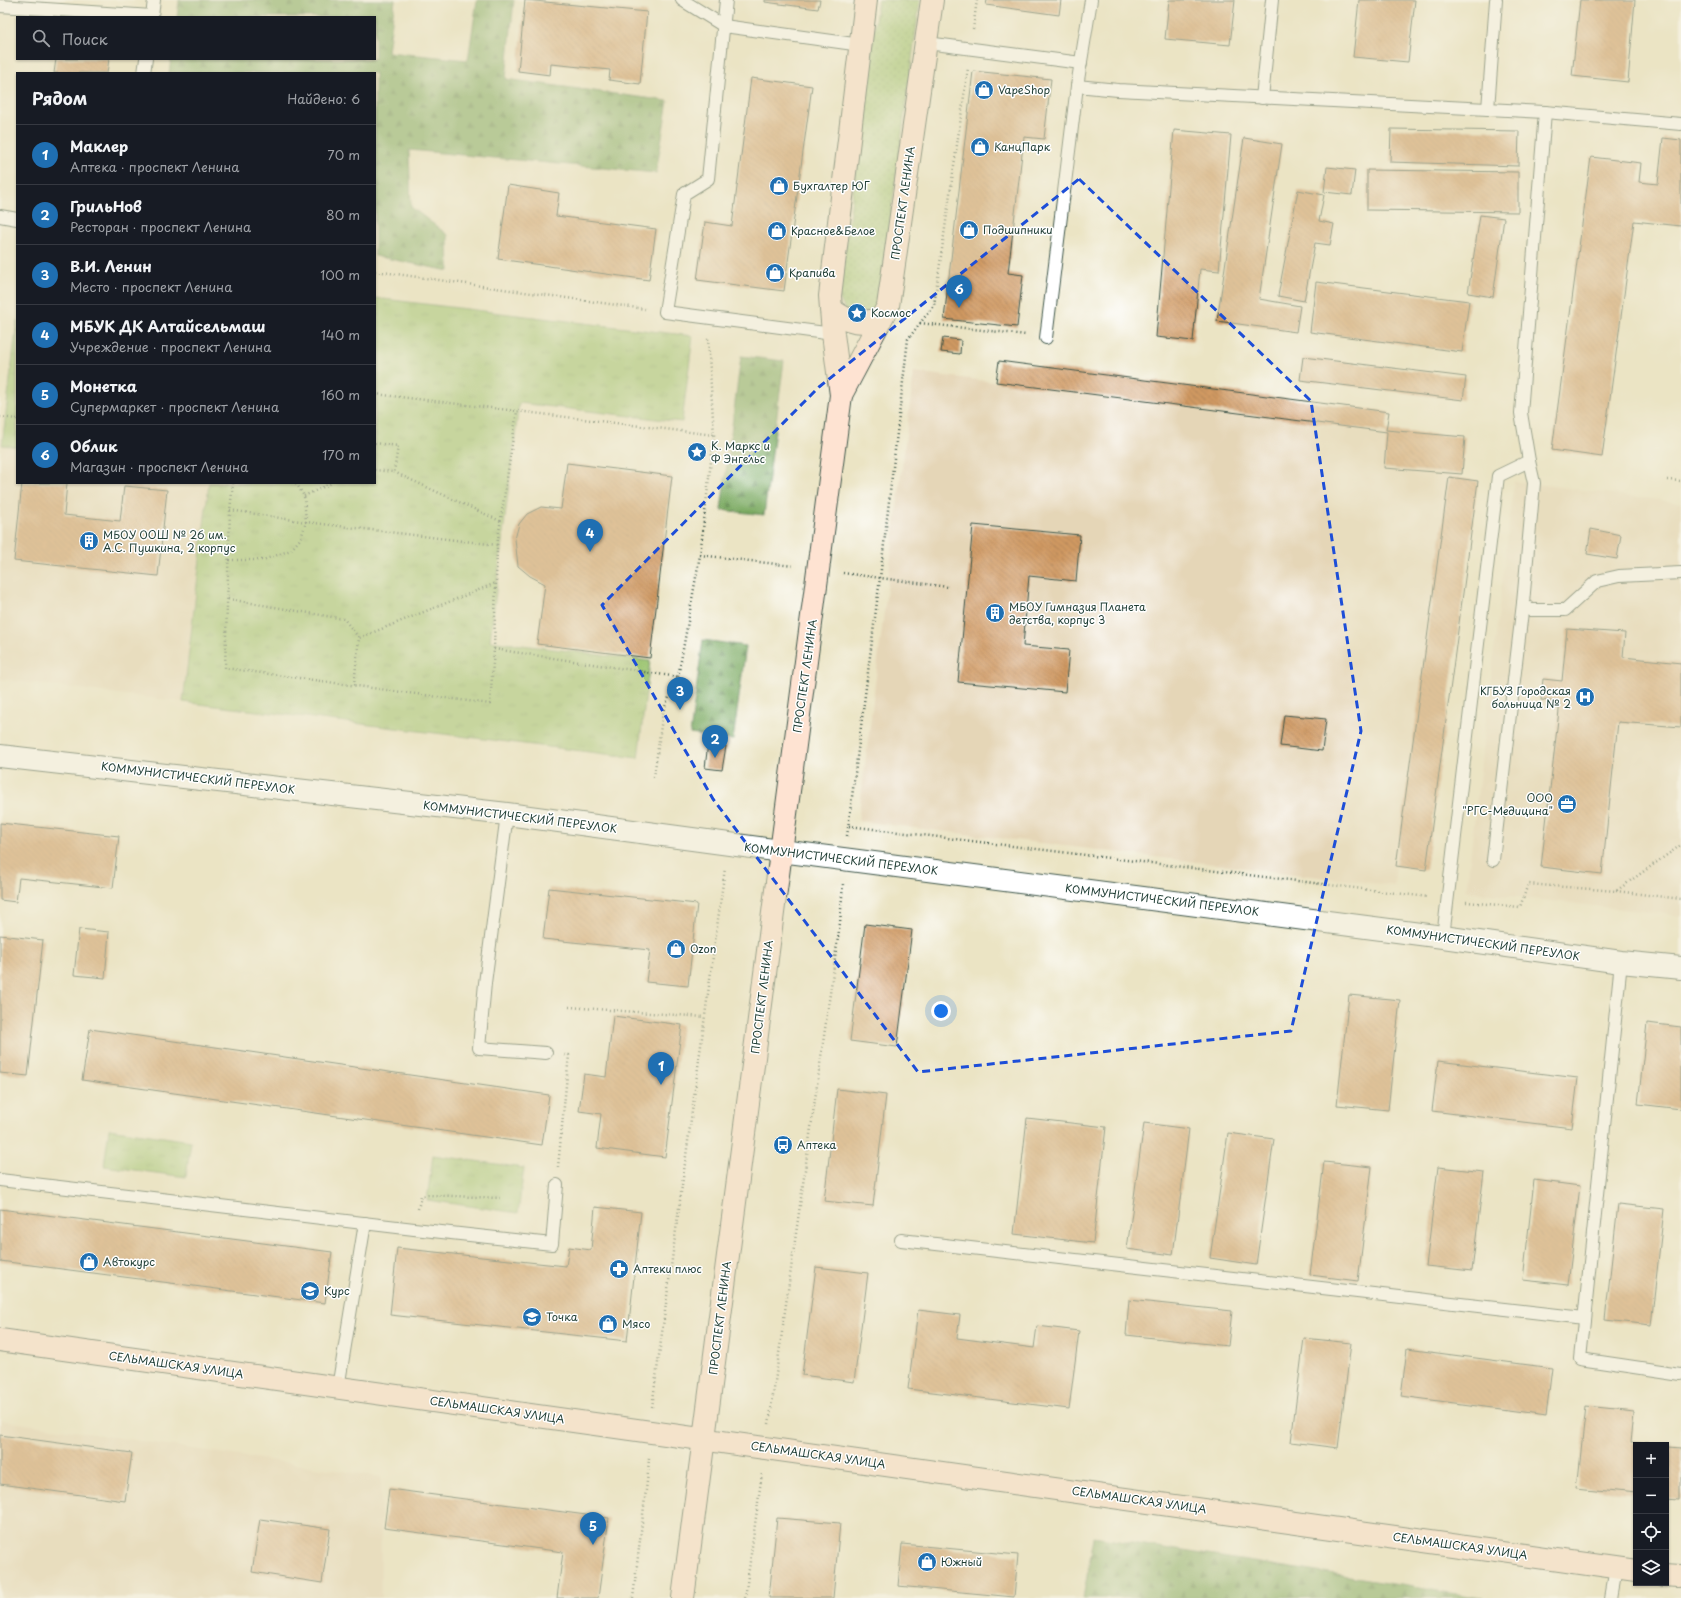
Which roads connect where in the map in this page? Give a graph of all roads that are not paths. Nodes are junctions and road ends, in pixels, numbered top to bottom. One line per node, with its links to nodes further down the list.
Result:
1 (154, 0): 10 (lane)
2 (682, 0): 11 (lane)
3 (726, 0): 11 (lane)
4 (866, 0): 13 (main road, ПРОСПЕКТ ЛЕНИНА)
5 (932, 0): 12 (main road, ПРОСПЕКТ ЛЕНИНА)
6 (1091, 0): 15 (lane)
7 (1272, 0): 18 (lane)
8 (1496, 0): 19 (lane)
9 (0, 6): 10 (lane)
10 (152, 16)
11 (724, 26): 13 (lane); 26 (lane)
12 (927, 43): 15 (lane); 25 (main road, ПРОСПЕКТ ЛЕНИНА)
13 (861, 45): 24 (main road, ПРОСПЕКТ ЛЕНИНА)
14 (146, 60): 16 (lane)
15 (1080, 63): 17 (lane)
16 (144, 72)
17 (1077, 86): 18 (lane); 27 (lane)
18 (1262, 98): 19 (lane)
19 (1488, 109): 20 (lane)
20 (1545, 112): 21 (lane); 29 (lane)
21 (1681, 124)
22 (0, 216): 23 (lane)
23 (16, 219)
24 (831, 309): 25 (main road); 26 (main road, ПРОСПЕКТ ЛЕНИНА)
25 (881, 319): 28 (main road, ПРОСПЕКТ ЛЕНИНА)
26 (833, 334): 28 (main road, ПРОСПЕКТ ЛЕНИНА)
27 (1046, 338)
28 (842, 395): 34 (main road, ПРОСПЕКТ ЛЕНИНА)
29 (1529, 461): 31 (lane); 36 (lane)
30 (1681, 573): 31 (lane)
31 (1523, 603): 35 (lane)
32 (0, 756): 33 (street, КОММУНИСТИЧЕСКИЙ ПЕРЕУЛОК)
33 (507, 814): 34 (street, КОММУНИСТИЧЕСКИЙ ПЕРЕУЛОК); 39 (lane)
34 (781, 851): 36 (street, КОММУНИСТИЧЕСКИЙ ПЕРЕУЛОК); 48 (main road, ПРОСПЕКТ ЛЕНИНА)
35 (1493, 860)
36 (1443, 937): 37 (street, КОММУНИСТИЧЕСКИЙ ПЕРЕУЛОК)
37 (1621, 962): 38 (street, КОММУНИСТИЧЕСКИЙ ПЕРЕУЛОК); 44 (lane)
38 (1681, 968)
39 (546, 1053)
40 (0, 1180): 42 (lane)
41 (557, 1185): 42 (lane)
42 (364, 1222): 47 (lane)
43 (901, 1240): 44 (lane)
44 (1584, 1318): 46 (lane)
45 (0, 1340): 47 (main road, СЕЛЬМАШСКАЯ УЛИЦА)
46 (1681, 1374)
47 (338, 1388): 48 (main road, СЕЛЬМАШСКАЯ УЛИЦА)
48 (704, 1439): 49 (main road, СЕЛЬМАШСКАЯ УЛИЦА); 52 (main road, ПРОСПЕКТ ЛЕНИНА)
49 (1626, 1570): 53 (lane)
50 (1669, 1575): 51 (main road)
51 (1681, 1576)
52 (683, 1598)
53 (1612, 1598)

